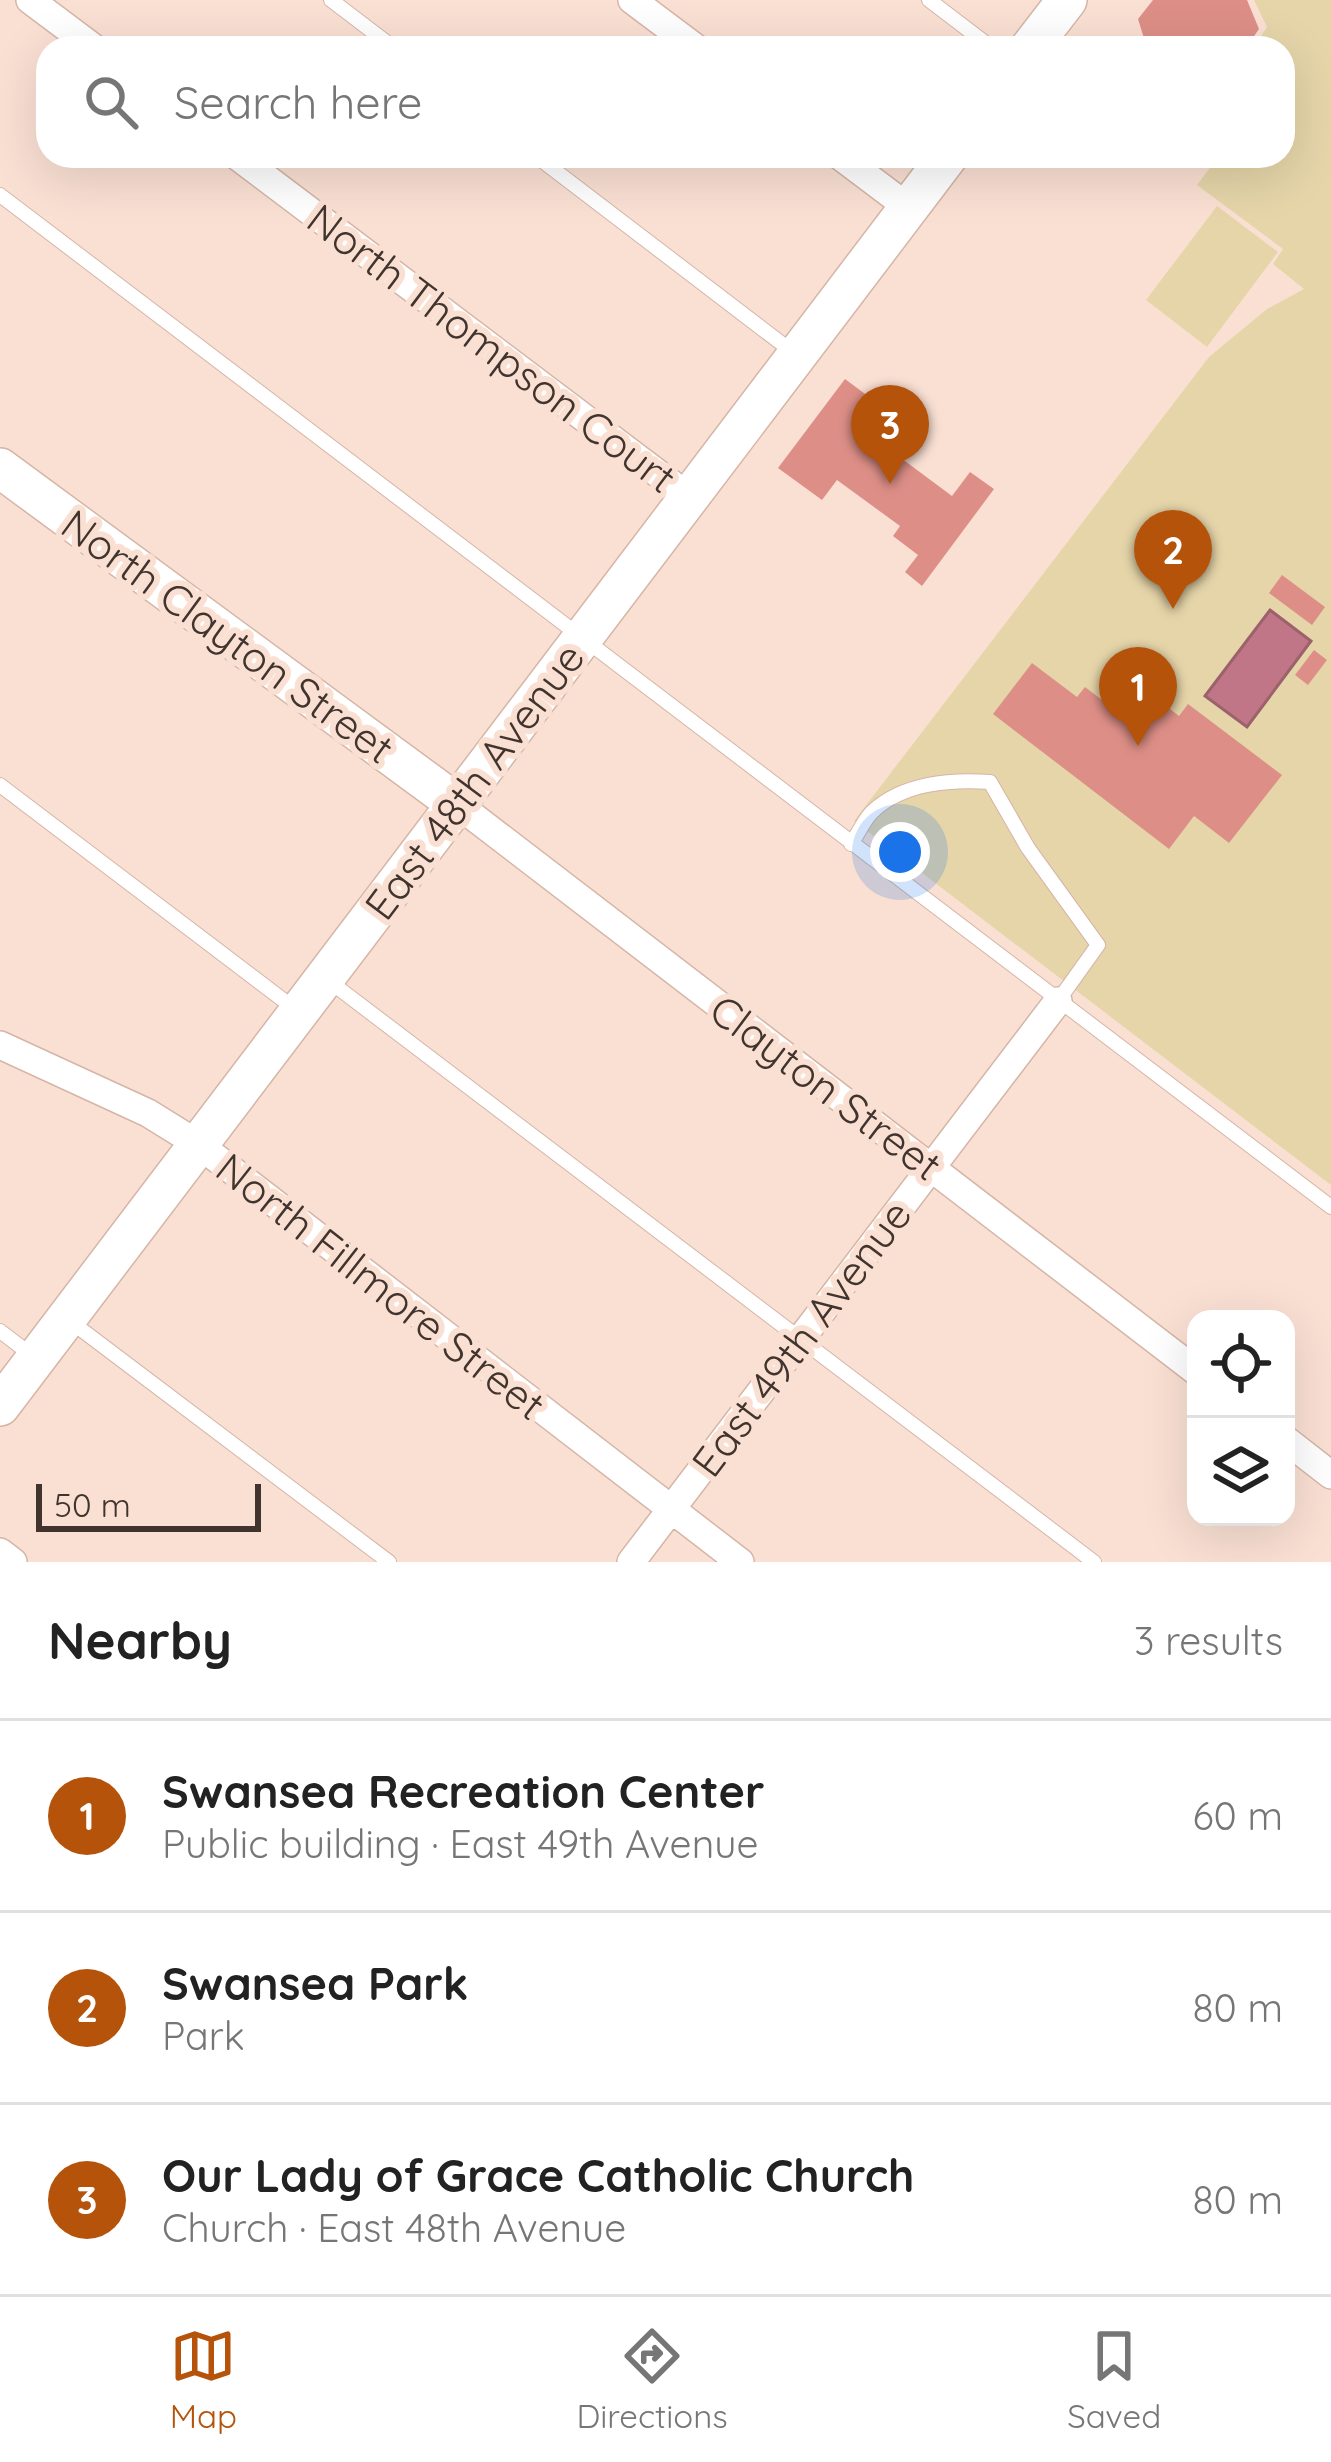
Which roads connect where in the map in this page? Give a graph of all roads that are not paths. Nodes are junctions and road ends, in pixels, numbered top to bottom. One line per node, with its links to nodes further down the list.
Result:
1 (30, 0): 6 (street)
2 (331, 0): 7 (lane)
3 (632, 0): 8 (street)
4 (929, 0): 9 (lane)
5 (1066, 0): 10 (street)
6 (78, 36)
7 (378, 36)
8 (680, 36)
9 (976, 36)
10 (1039, 36)
11 (253, 168): 19 (street, North Thompson Court)
12 (552, 168): 17 (lane)
13 (856, 168): 16 (street)
14 (939, 168): 16 (street, East 48th Avenue)
15 (0, 196): 20 (lane)
16 (909, 208): 17 (street, East 48th Avenue)
17 (797, 355): 19 (street, East 48th Avenue)
18 (0, 468): 22 (street, North Clayton Street)
19 (689, 497): 20 (street, East 48th Avenue)
20 (581, 640): 22 (street, East 48th Avenue); 23 (lane)
21 (0, 785): 26 (lane)
22 (457, 804): 24 (street, East 48th Avenue); 29 (street, Clayton Street)
23 (851, 844): 25 (lane); 25 (lane)
24 (325, 977): 26 (street, East 48th Avenue); 33 (lane)
25 (1058, 1000): 29 (street, East 49th Avenue); 30 (lane)
26 (299, 1012): 28 (street, East 48th Avenue)
27 (0, 1046): 28 (street, North Fillmore Street)
28 (198, 1144): 31 (street, East 48th Avenue); 39 (street, North Fillmore Street)
29 (930, 1167): 33 (street, East 49th Avenue); 35 (street, Clayton Street)
30 (1331, 1207)
31 (66, 1318): 34 (street, East 48th Avenue); 42 (lane)
32 (0, 1331): 34 (lane)
33 (800, 1339): 39 (street, East 49th Avenue); 45 (lane)
34 (36, 1358): 36 (street, East 48th Avenue)
35 (1187, 1364)
36 (0, 1406)
37 (1295, 1447): 38 (street)
38 (1331, 1475)
39 (671, 1510): 43 (street, East 49th Avenue); 44 (street, North Fillmore Street)
40 (0, 1552): 41 (street)
41 (13, 1562)
42 (389, 1562)
43 (631, 1562)
44 (740, 1562)
45 (1094, 1562)

